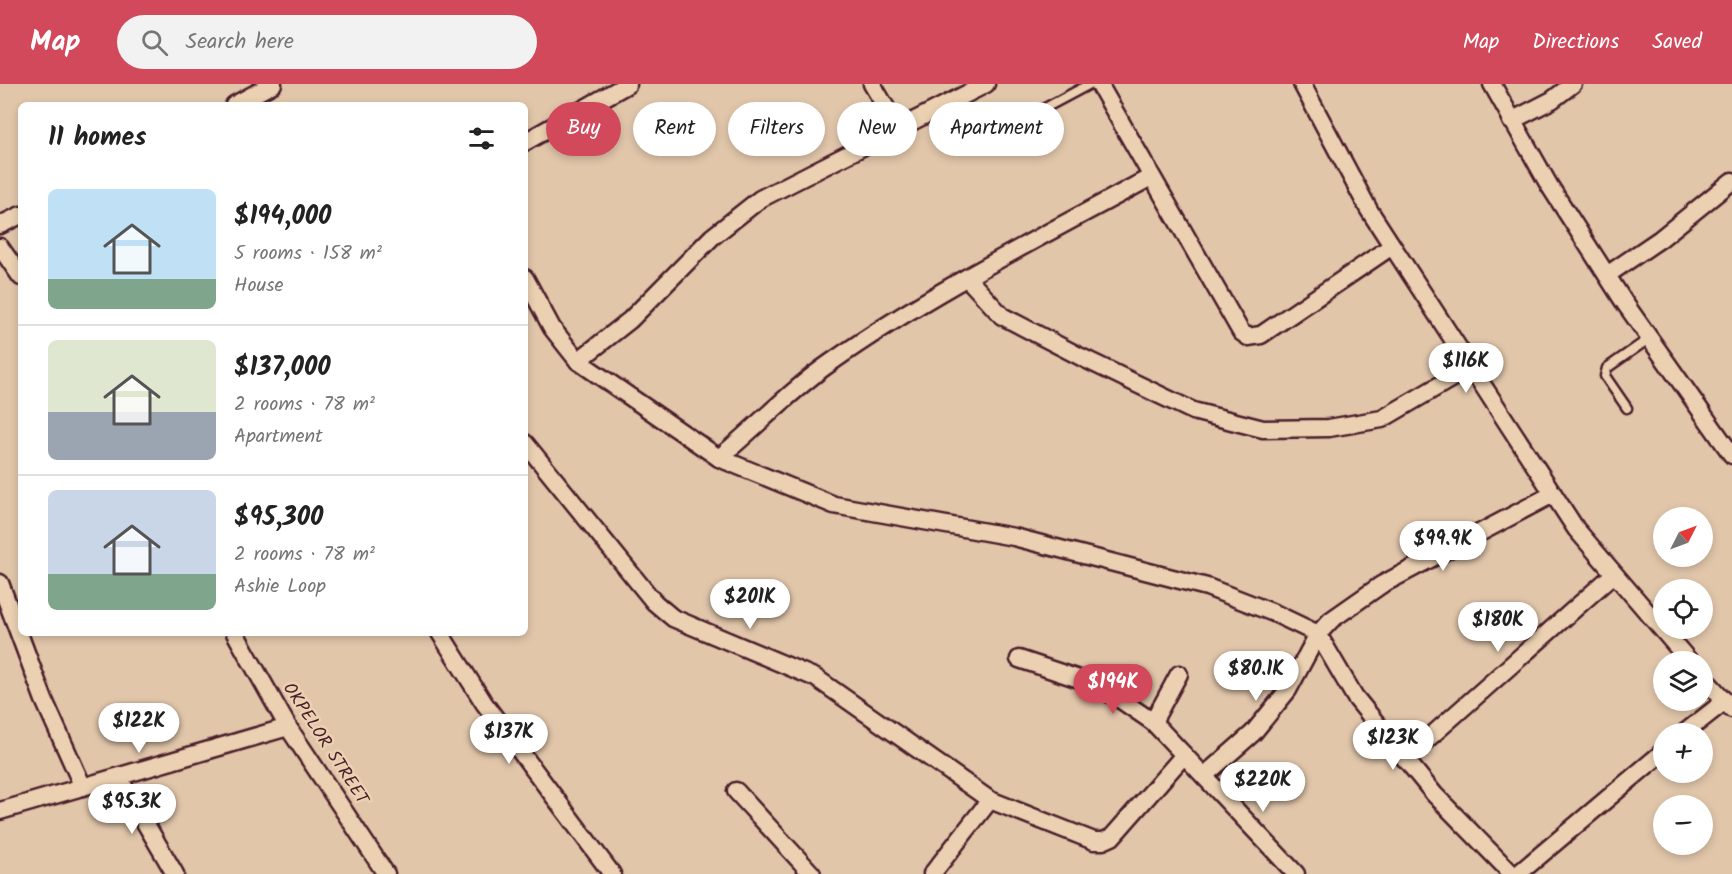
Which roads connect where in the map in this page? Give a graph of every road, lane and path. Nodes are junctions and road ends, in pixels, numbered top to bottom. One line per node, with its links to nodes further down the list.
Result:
1 (273, 84): 10 (street)
2 (628, 84): 15 (street)
3 (872, 84): 11 (street)
4 (986, 84): 13 (street)
5 (1090, 84): 12 (lane)
6 (1099, 84): 17 (street)
7 (1302, 84): 21 (street)
8 (1492, 84): 14 (street)
9 (1573, 84): 14 (street)
10 (240, 102)
11 (883, 102)
12 (1056, 102)
13 (917, 118)
14 (1511, 121): 24 (street)
15 (528, 140)
16 (844, 156): 28 (street)
17 (1151, 177): 21 (street); 25 (street)
18 (1729, 188): 24 (street)
19 (18, 216): 20 (street)
20 (0, 225)
21 (1392, 246): 29 (street)
22 (0, 247): 23 (street)
23 (18, 273)
24 (1607, 275): 27 (street)
25 (967, 278): 29 (street); 33 (street)
26 (528, 284): 28 (street)
27 (1650, 338): 30 (lane); 32 (street)
28 (578, 361): 33 (street)
29 (1469, 368): 34 (street)
30 (1628, 408)
31 (528, 447): 57 (street)
32 (1732, 455)
33 (719, 458): 38 (street)
34 (1553, 494): 35 (street); 38 (street)
35 (1614, 574): 42 (street); 51 (street)
36 (0, 583): 37 (street)
37 (18, 631)
38 (1318, 634): 51 (street); 53 (street)
39 (20, 636): 55 (street)
40 (237, 636): 49 (street, OKPELOR STREET)
41 (442, 636): 61 (street)
42 (1680, 651)
43 (1019, 659): 47 (street)
44 (1179, 674): 47 (street)
45 (1713, 688): 46 (street)
46 (1728, 705): 48 (street)
47 (1153, 722): 50 (street)
48 (1700, 723)
49 (288, 727): 54 (street); 60 (street, OKPELOR STREET)
50 (1184, 755): 53 (street); 57 (street)
51 (1405, 759): 65 (street)
52 (1653, 760): 66 (street)
53 (1204, 776): 64 (street)
54 (119, 778): 55 (street); 59 (street)
55 (83, 787): 58 (street)
56 (736, 791): 62 (street)
57 (990, 800): 63 (street)
58 (0, 811)
59 (175, 874)
60 (386, 874)
61 (612, 874)
62 (812, 874)
63 (932, 874)
64 (1296, 874)
65 (1512, 874)
66 (1518, 874)

